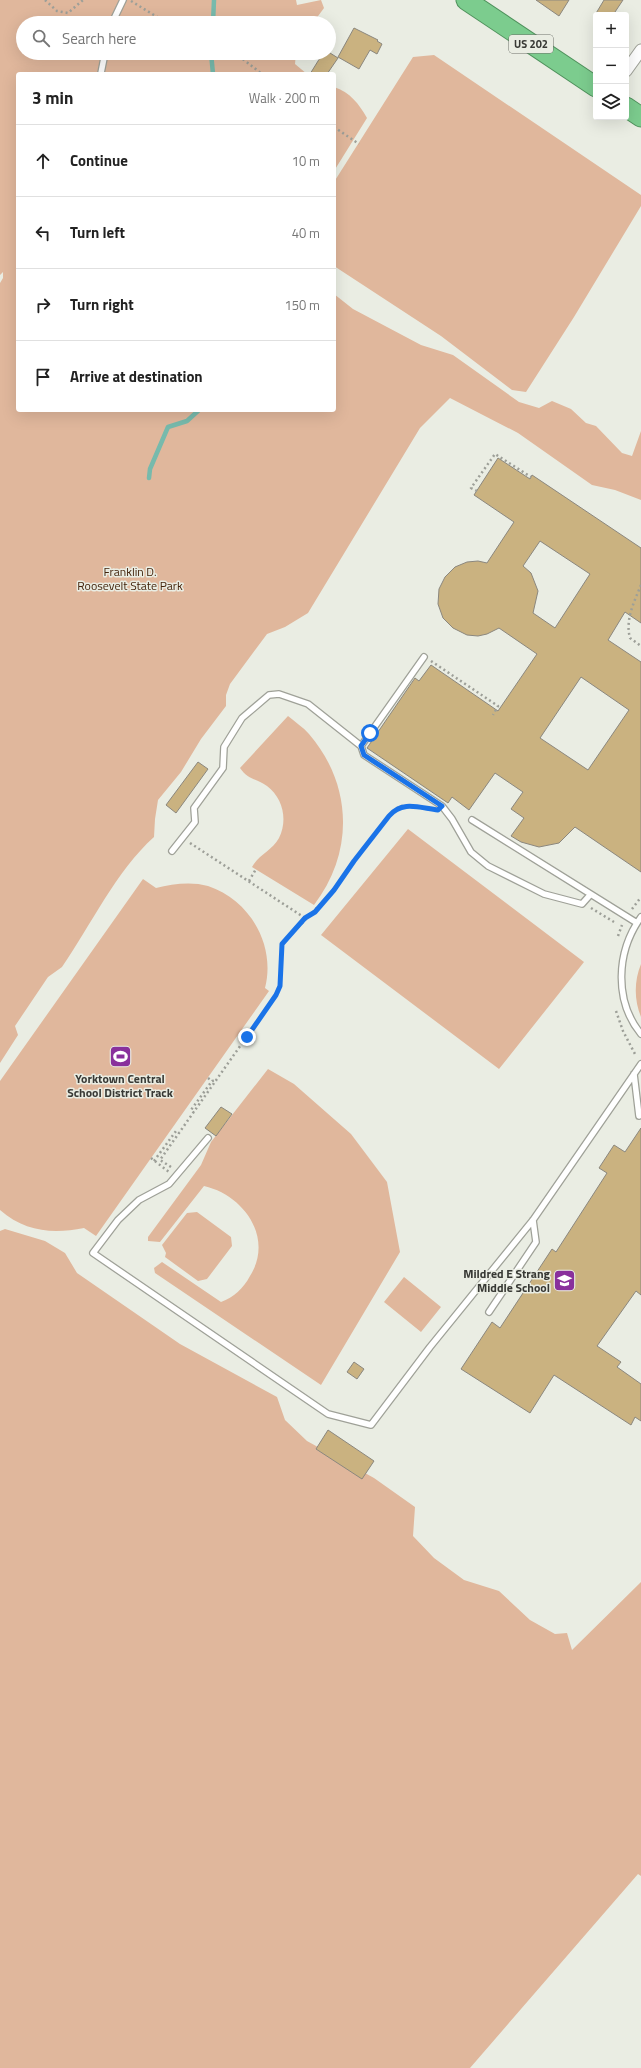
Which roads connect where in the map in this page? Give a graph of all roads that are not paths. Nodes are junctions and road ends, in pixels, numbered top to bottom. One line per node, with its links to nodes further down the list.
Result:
1 (123, 0): 3 (lane)
2 (466, 0): 8 (highway, US 202)
3 (115, 16)
4 (641, 50): 6 (street)
5 (104, 60): 7 (lane)
6 (629, 67)
7 (101, 72)
8 (593, 85)
9 (629, 109): 10 (highway)
10 (641, 117)
11 (424, 657): 12 (lane)
12 (361, 746): 14 (lane); 15 (lane)
13 (472, 820): 15 (lane)
14 (172, 851)
15 (590, 895): 17 (lane)
16 (641, 917): 17 (lane)
17 (637, 923): 18 (lane)
18 (641, 1034)
19 (641, 1064): 20 (lane)
20 (634, 1074): 21 (lane); 23 (lane)
21 (639, 1116)
22 (208, 1138): 23 (lane)
23 (533, 1220): 24 (lane)
24 (489, 1312)

